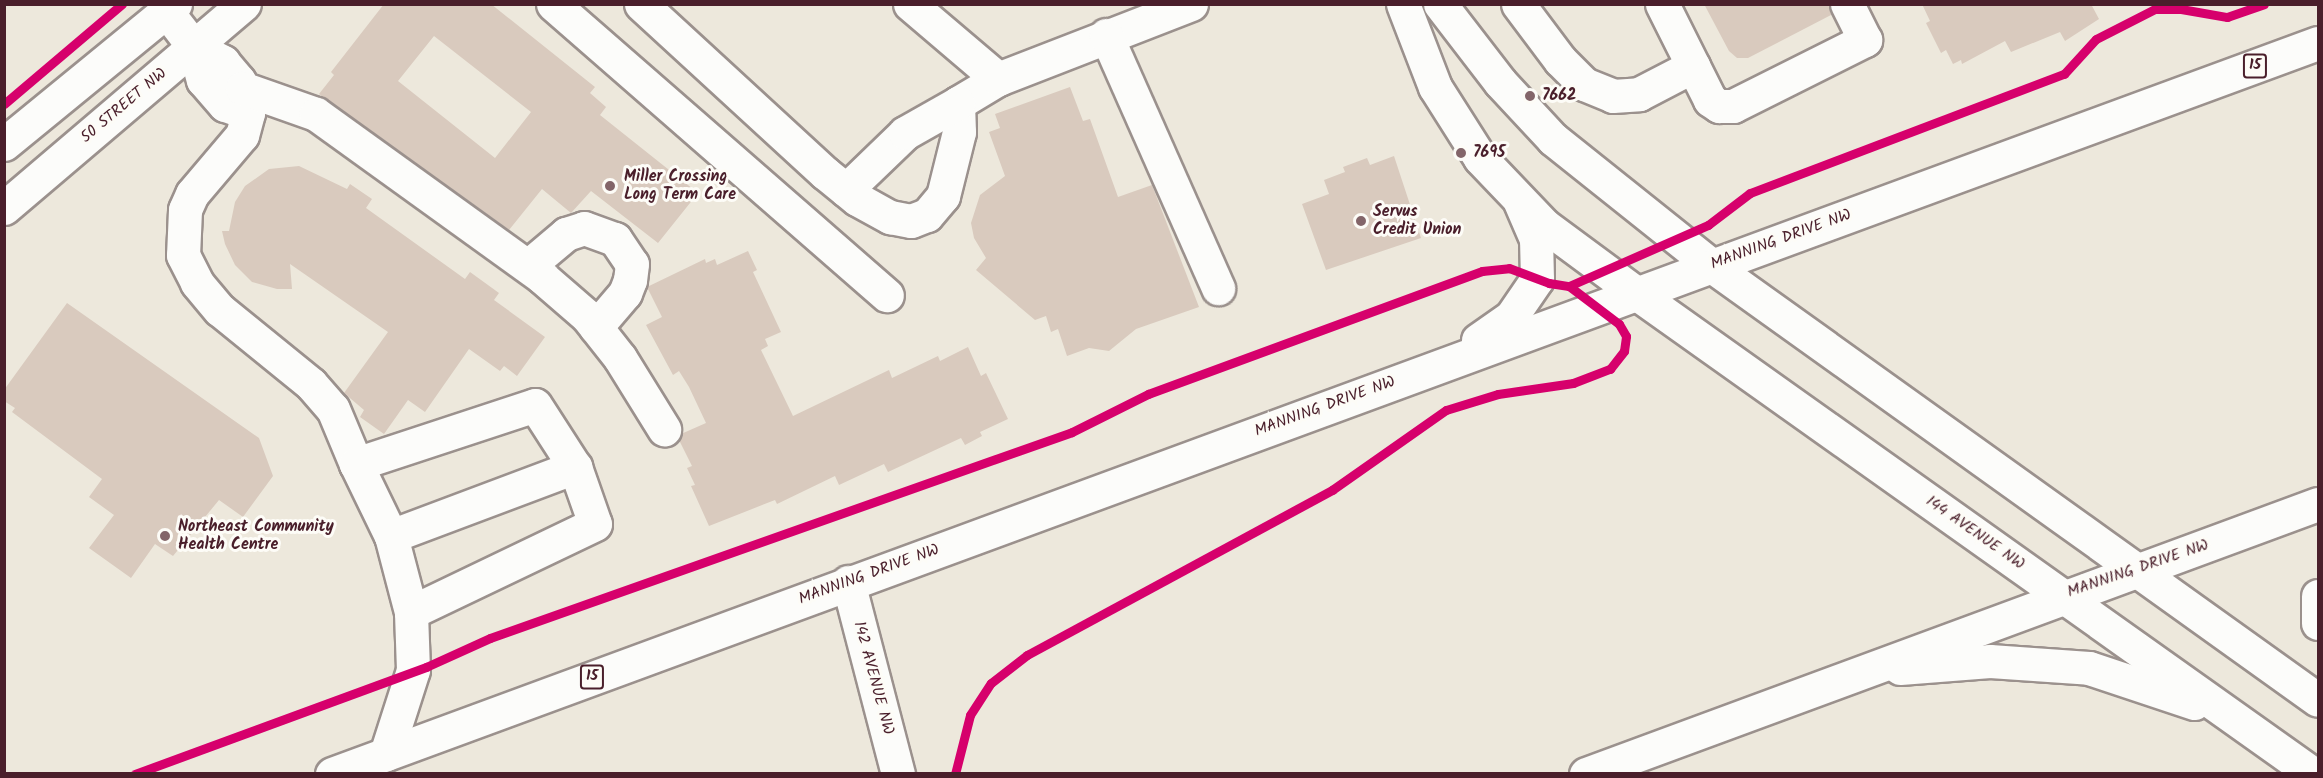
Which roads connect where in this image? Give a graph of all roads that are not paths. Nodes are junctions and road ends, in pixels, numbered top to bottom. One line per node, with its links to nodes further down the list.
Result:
1 (244, 4): 14 (main road, 50 STREET NW)
2 (553, 4): 27 (main road)
3 (641, 4): 20 (main road)
4 (910, 4): 16 (main road)
5 (1191, 4): 12 (main road)
6 (1403, 4): 21 (main road)
7 (1440, 4): 24 (main road)
8 (1518, 4): 15 (main road)
9 (1662, 4): 15 (main road)
10 (1847, 4): 15 (main road)
11 (171, 8): 14 (main road); 19 (main road)
12 (1106, 35): 16 (main road); 25 (main road)
13 (2319, 43): 24 (main road, MANNING DRIVE NW / 15)
14 (194, 47): 17 (main road); 22 (main road, 50 STREET NW)
15 (1693, 66)
16 (998, 79): 18 (main road)
17 (245, 100): 23 (main road); 31 (main road)
18 (958, 103): 20 (main road); 20 (main road)
19 (4, 144)
20 (846, 190)
21 (1520, 202): 26 (main road, 144 AVENUE NW); 29 (main road)
22 (4, 208)
23 (528, 266): 28 (main road); 28 (main road)
24 (1712, 266): 26 (main road, MANNING DRIVE NW); 35 (main road)
25 (1218, 288)
26 (1636, 293): 29 (main road, MANNING DRIVE NW); 37 (main road, 144 AVENUE NW)
27 (887, 295)
28 (596, 327): 30 (main road)
29 (1444, 363): 36 (main road, MANNING DRIVE NW)
30 (664, 429)
31 (356, 464): 32 (main road); 34 (main road)
32 (575, 467): 34 (main road); 39 (main road)
33 (2319, 504): 35 (main road, MANNING DRIVE NW)
34 (391, 536): 39 (main road)
35 (2135, 571): 37 (main road, MANNING DRIVE NW); 42 (main road)
36 (848, 582): 44 (main road, MANNING DRIVE NW / 15); 46 (main road, 142 AVENUE NW)
37 (2063, 596): 41 (main road, MANNING DRIVE NW); 43 (main road, 144 AVENUE NW)
38 (2319, 596): 40 (main road)
39 (411, 612): 44 (main road)
40 (2319, 622)
41 (1862, 671): 43 (main road); 47 (main road, MANNING DRIVE NW)
42 (2319, 700)
43 (2242, 724): 48 (main road, 144 AVENUE NW)
44 (386, 754): 45 (main road, MANNING DRIVE NW / 15)
45 (334, 773)
46 (898, 774)
47 (1586, 774)
48 (2313, 774)

